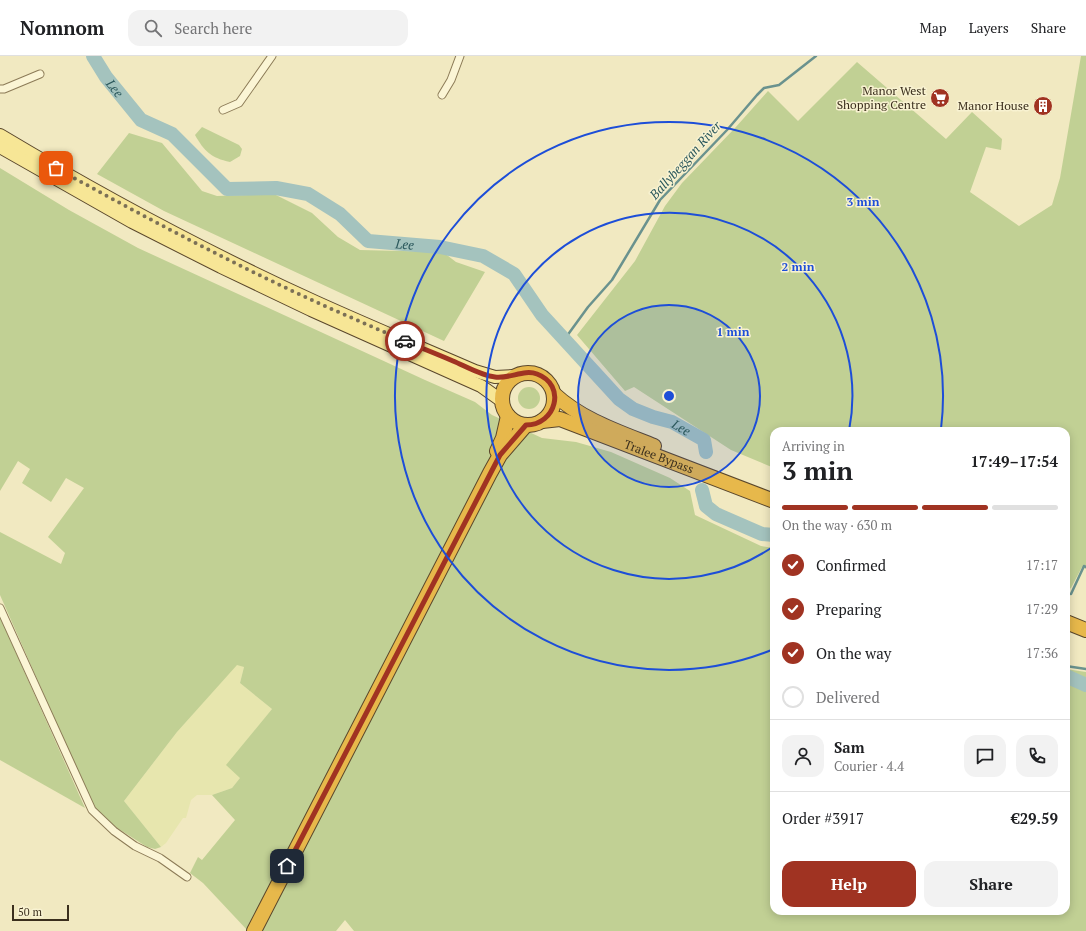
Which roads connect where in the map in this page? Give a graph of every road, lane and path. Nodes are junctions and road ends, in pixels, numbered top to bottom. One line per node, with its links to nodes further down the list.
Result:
1 (272, 56): 6 (street)
2 (460, 56): 5 (street)
3 (40, 74): 4 (street)
4 (0, 89)
5 (442, 95)
6 (223, 110)
7 (0, 135): 9 (main road)
8 (0, 147): 11 (main road)
9 (515, 376): 10 (highway); 11 (highway)
10 (554, 394): 13 (highway); 15 (highway, Tralee Bypass)
11 (502, 401): 12 (highway)
12 (508, 416): 14 (highway); 16 (highway)
13 (542, 421): 14 (highway); 15 (highway, Tralee Bypass)
14 (526, 425): 16 (highway)
15 (693, 466): 17 (highway, Tralee Bypass)
16 (490, 473): 26 (highway)
17 (716, 475): 18 (highway, Tralee Bypass); 19 (highway, Tralee Bypass)
18 (770, 490)
19 (770, 499)
20 (0, 608): 25 (street)
21 (1070, 614): 22 (highway)
22 (1086, 620)
23 (1070, 624): 24 (highway)
24 (1086, 630)
25 (187, 877)
26 (254, 931)

